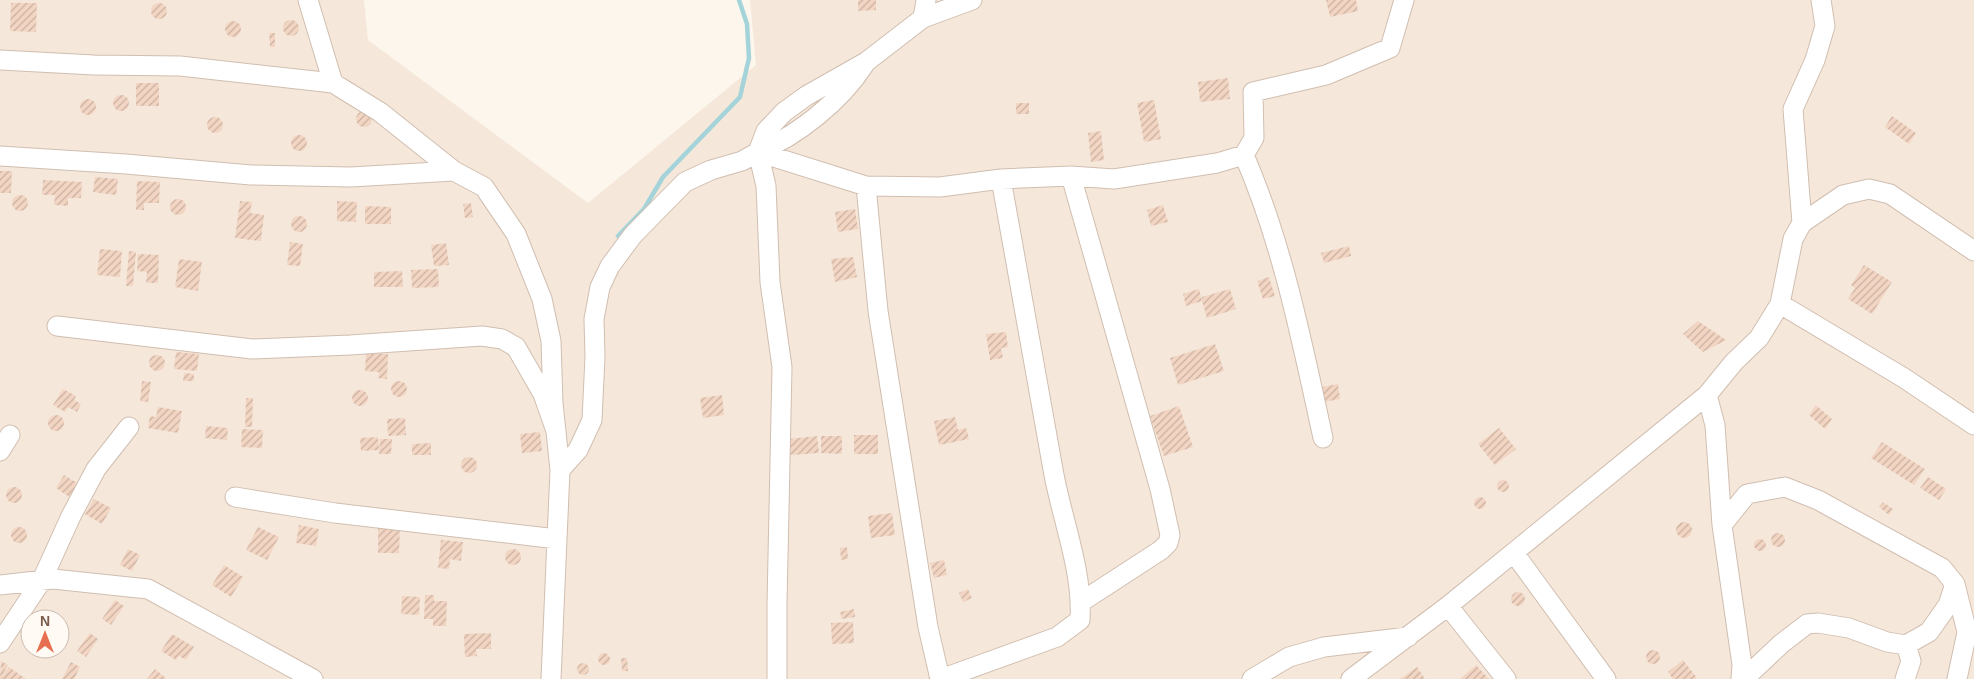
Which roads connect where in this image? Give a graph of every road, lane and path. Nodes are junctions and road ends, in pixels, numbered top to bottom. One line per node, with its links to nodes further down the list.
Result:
1 (308, 0): 7 (street)
2 (972, 0): 5 (street)
3 (1404, 0): 9 (street)
4 (1822, 0): 15 (street)
5 (924, 9): 8 (street)
6 (0, 60): 7 (street)
7 (333, 83): 11 (street)
8 (758, 152): 14 (street); 24 (street); 39 (street)
9 (1244, 155): 12 (street); 23 (street)
10 (0, 156): 11 (street)
11 (454, 172): 22 (street)
12 (1071, 176): 13 (street); 32 (street)
13 (1002, 179): 14 (street); 32 (street)
14 (866, 186): 40 (street)
15 (1802, 222): 16 (street); 17 (street)
16 (1974, 251)
17 (1780, 304): 19 (street); 20 (street)
18 (57, 326): 22 (street)
19 (1708, 395): 26 (street); 28 (street)
20 (1974, 424)
21 (129, 427): 29 (street)
22 (556, 431): 24 (street)
23 (1322, 438)
24 (560, 470): 27 (street)
25 (235, 497): 27 (street)
26 (1722, 525): 30 (street); 45 (street)
27 (557, 539): 38 (street)
28 (1514, 553): 33 (street); 44 (street)
29 (42, 580): 31 (street); 35 (street); 37 (street)
30 (1955, 584): 36 (street); 47 (street)
31 (0, 585)
32 (1081, 602): 40 (street)
33 (1448, 606): 34 (street); 43 (street)
34 (1409, 637): 41 (street); 42 (street)
35 (0, 643)
36 (1906, 645): 45 (street); 46 (street)
37 (313, 679)
38 (551, 679)
39 (777, 679)
40 (940, 679)
41 (1252, 679)
42 (1351, 679)
43 (1506, 679)
44 (1606, 679)
45 (1742, 679)
46 (1905, 679)
47 (1956, 679)

